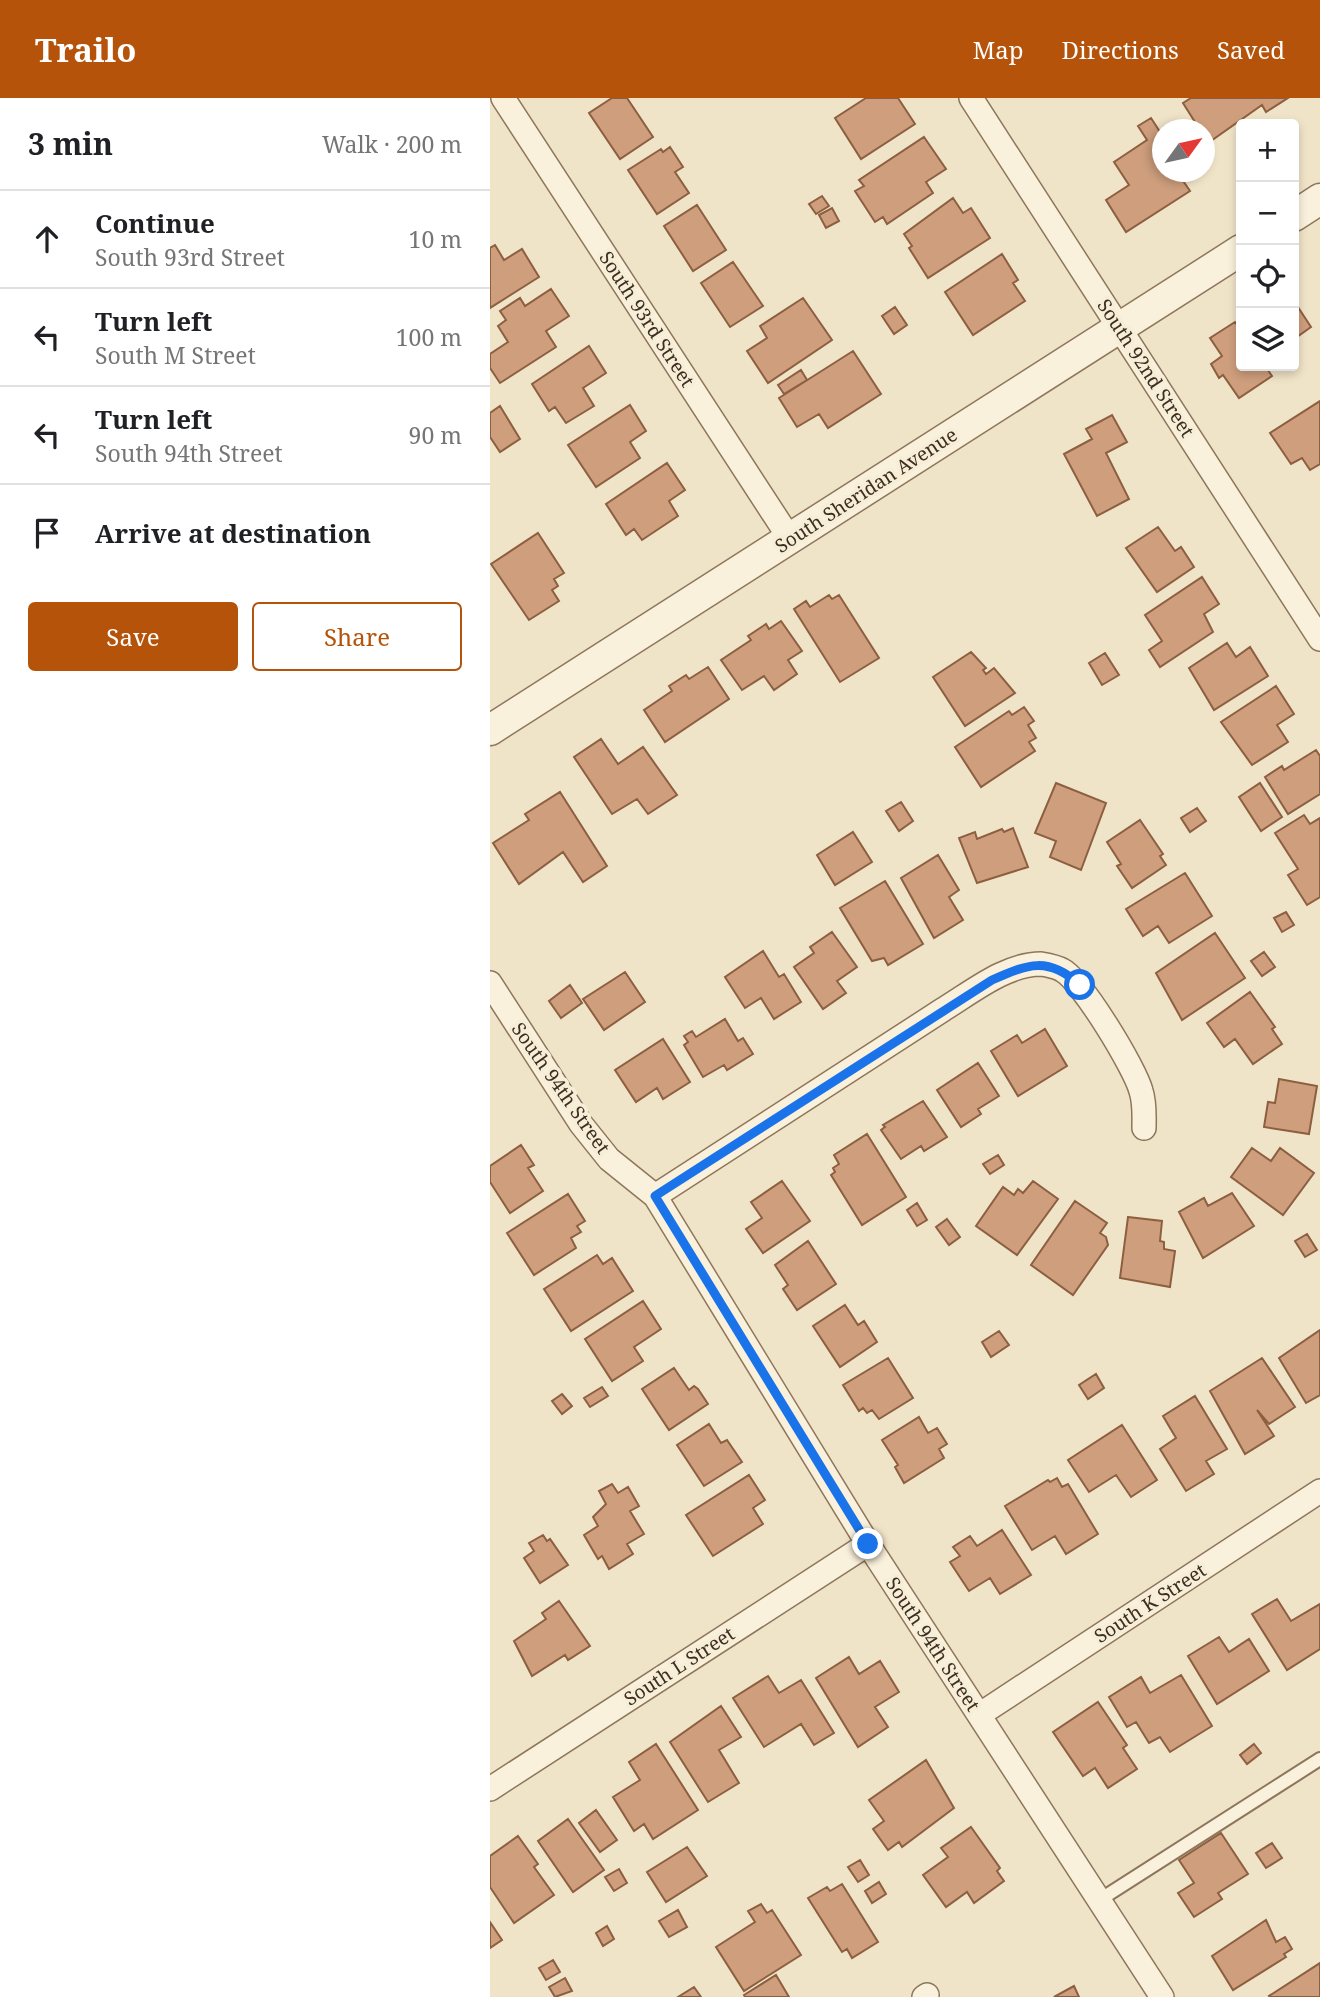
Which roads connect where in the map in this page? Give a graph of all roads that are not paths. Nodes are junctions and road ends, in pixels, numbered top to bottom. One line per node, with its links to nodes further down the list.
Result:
1 (503, 98): 7 (street, South 93rd Street)
2 (971, 98): 6 (street, South 92nd Street)
3 (1320, 199): 4 (street)
4 (1299, 213)
5 (1236, 253): 6 (street, South Sheridan Avenue)
6 (1120, 328): 7 (street, South Sheridan Avenue); 8 (street, South 92nd Street)
7 (790, 539): 9 (street, South Sheridan Avenue)
8 (1320, 639)
9 (490, 730)
10 (490, 983): 12 (street, South 94th Street)
11 (1144, 1128): 12 (street)
12 (655, 1196): 14 (street, South 94th Street)
13 (1320, 1491): 15 (street, South K Street)
14 (868, 1544): 15 (street, South 94th Street); 17 (street, South L Street)
15 (979, 1715): 18 (street, South 94th Street)
16 (1320, 1759): 18 (lane)
17 (490, 1788)
18 (1101, 1899): 19 (street, South 94th Street)
19 (1162, 1997)

